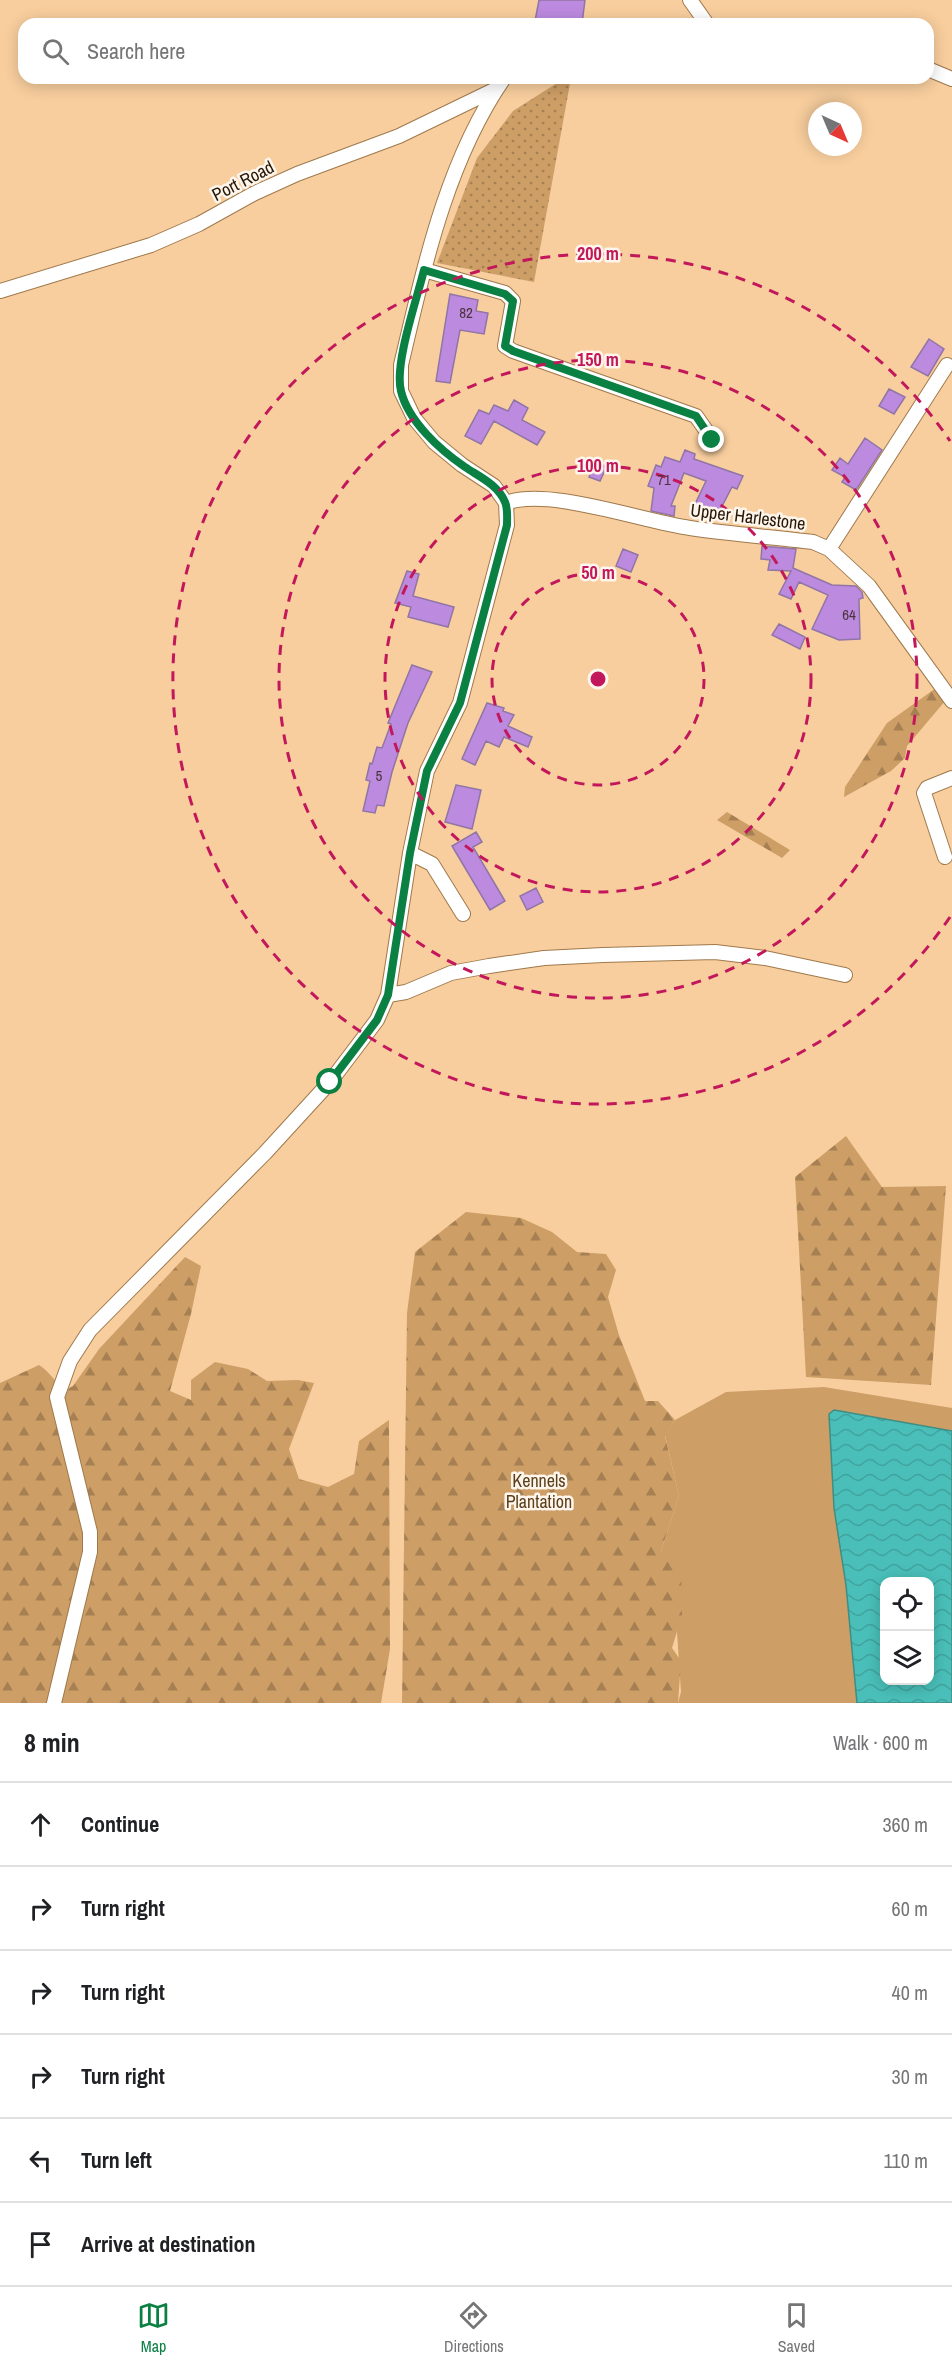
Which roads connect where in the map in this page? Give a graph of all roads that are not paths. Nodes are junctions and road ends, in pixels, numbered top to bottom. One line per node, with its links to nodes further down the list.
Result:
1 (690, 0): 2 (street)
2 (702, 18)
3 (934, 72): 4 (street)
4 (952, 79)
5 (498, 84): 8 (street, Port Road)
6 (499, 84): 7 (street)
7 (424, 270): 10 (street); 11 (street)
8 (0, 291)
9 (947, 365): 12 (street)
10 (712, 440)
11 (506, 503): 12 (street, Upper Harlestone); 15 (street)
12 (829, 549): 13 (street, Upper Harlestone)
13 (952, 701)
14 (952, 778): 16 (street)
15 (410, 853): 17 (street); 19 (street)
16 (945, 857)
17 (463, 914)
18 (845, 975): 19 (street)
19 (388, 995): 20 (street)
20 (54, 1703)

